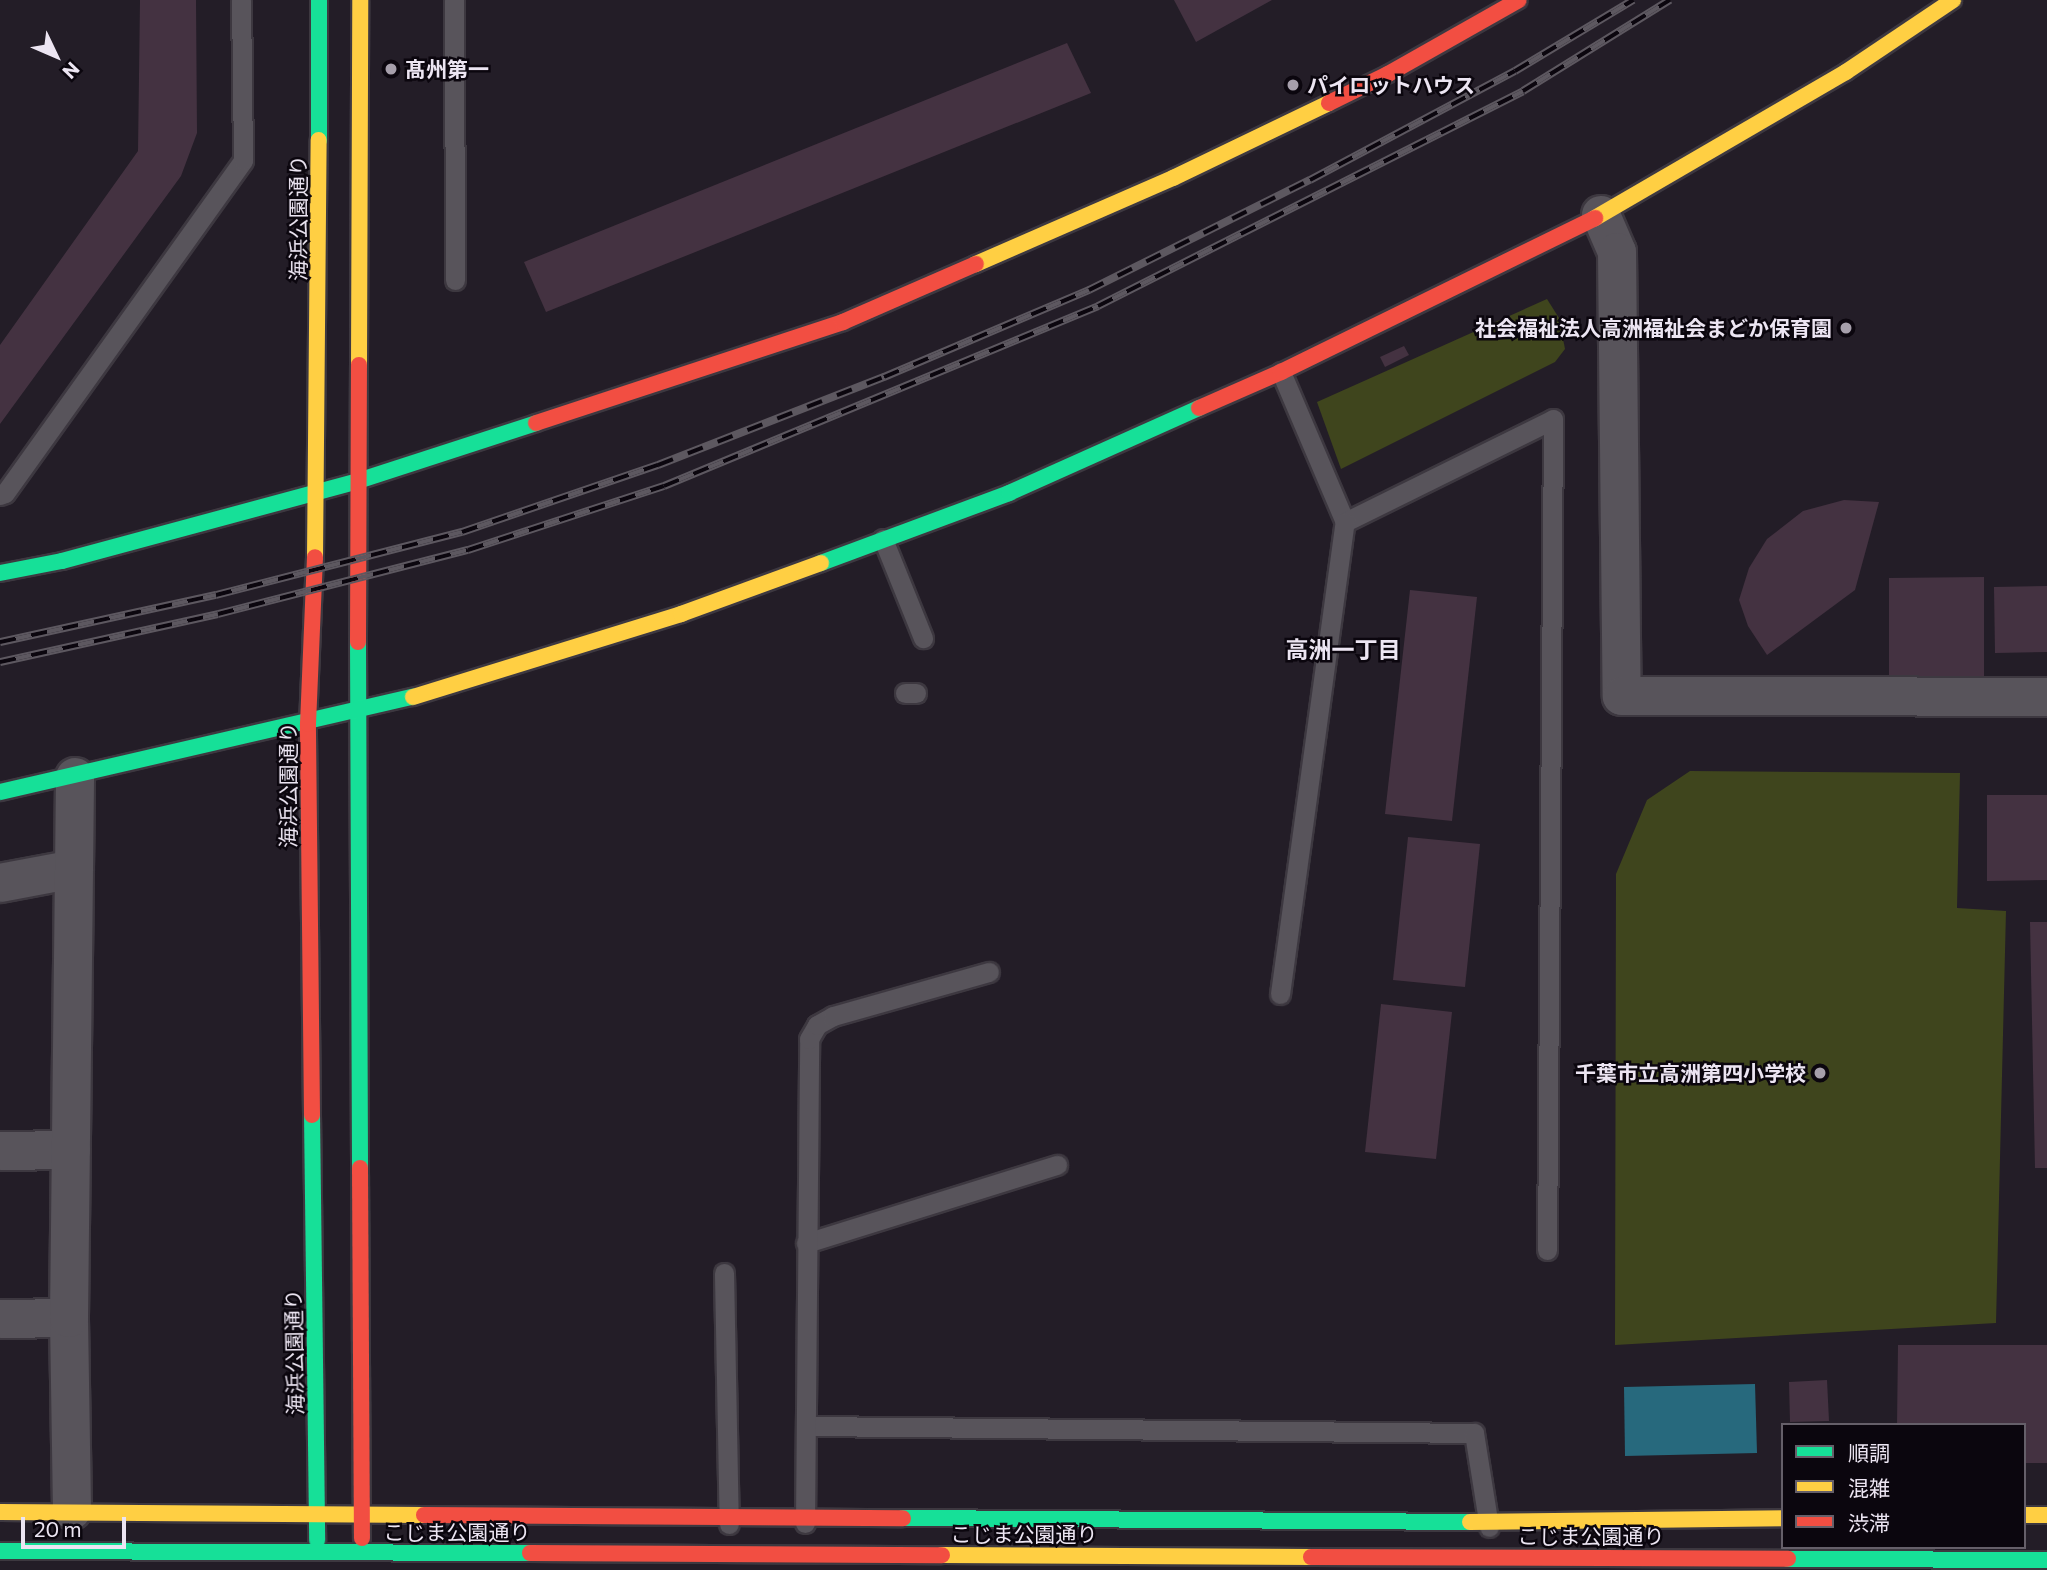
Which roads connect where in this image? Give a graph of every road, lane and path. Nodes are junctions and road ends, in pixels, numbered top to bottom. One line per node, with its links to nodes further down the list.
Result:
1 (242, 0): 14 (lane)
2 (319, 0): 13 (street, 海浜公園通り)
3 (360, 0): 12 (street)
4 (454, 0): 10 (lane)
5 (1953, 0): 8 (street)
6 (1513, 1): 12 (street)
7 (1905, 8): 8 (street)
8 (1915, 24): 9 (street)
9 (1601, 215): 11 (street); 19 (street)
10 (455, 280)
11 (1281, 372): 15 (lane); 16 (street)
12 (358, 481): 13 (street); 20 (street)
13 (318, 492): 17 (street); 21 (street, 海浜公園通り)
14 (0, 495)
15 (1345, 522): 27 (lane); 32 (lane)
16 (883, 539): 18 (lane); 20 (street)
17 (0, 573)
18 (923, 638)
19 (2047, 697)
20 (358, 712): 21 (street); 40 (street)
21 (308, 724): 22 (street); 39 (street, 海浜公園通り)
22 (75, 777): 23 (street); 24 (street)
23 (0, 792)
24 (74, 869): 25 (street); 28 (street)
25 (0, 883)
26 (989, 972): 31 (lane)
27 (1280, 994)
28 (71, 1150): 29 (street); 34 (street)
29 (0, 1151)
30 (1057, 1165): 31 (lane)
31 (806, 1243): 36 (lane)
32 (1548, 1250)
33 (724, 1273): 43 (lane)
34 (69, 1318): 35 (street); 37 (street)
35 (0, 1319)
36 (808, 1426): 44 (lane); 46 (lane)
37 (72, 1510): 38 (street, こじま公園通り); 39 (street, こじま公園通り)
38 (0, 1511)
39 (316, 1513): 40 (street, こじま公園通り); 48 (street, 海浜公園通り)
40 (362, 1513): 43 (street, こじま公園通り); 49 (street)
41 (2026, 1515): 42 (street)
42 (2047, 1515)
43 (729, 1516): 44 (street, こじま公園通り); 53 (lane)
44 (805, 1516): 46 (street, こじま公園通り); 50 (lane)
45 (1781, 1518): 46 (street, こじま公園通り)
46 (1489, 1521): 51 (lane)
47 (0, 1551): 48 (street, こじま公園通り)
48 (317, 1552): 49 (street, こじま公園通り); 56 (street, 海浜公園通り)
49 (362, 1553): 53 (street, こじま公園通り); 57 (street)
50 (803, 1554): 53 (street, こじま公園通り); 54 (street, こじま公園通り)
51 (1492, 1557): 54 (street, こじま公園通り); 55 (street, こじま公園通り)
52 (2047, 1560): 55 (street, こじま公園通り)
53 (729, 1562)
54 (844, 1562)
55 (1845, 1564)
56 (317, 1570)
57 (362, 1570)

